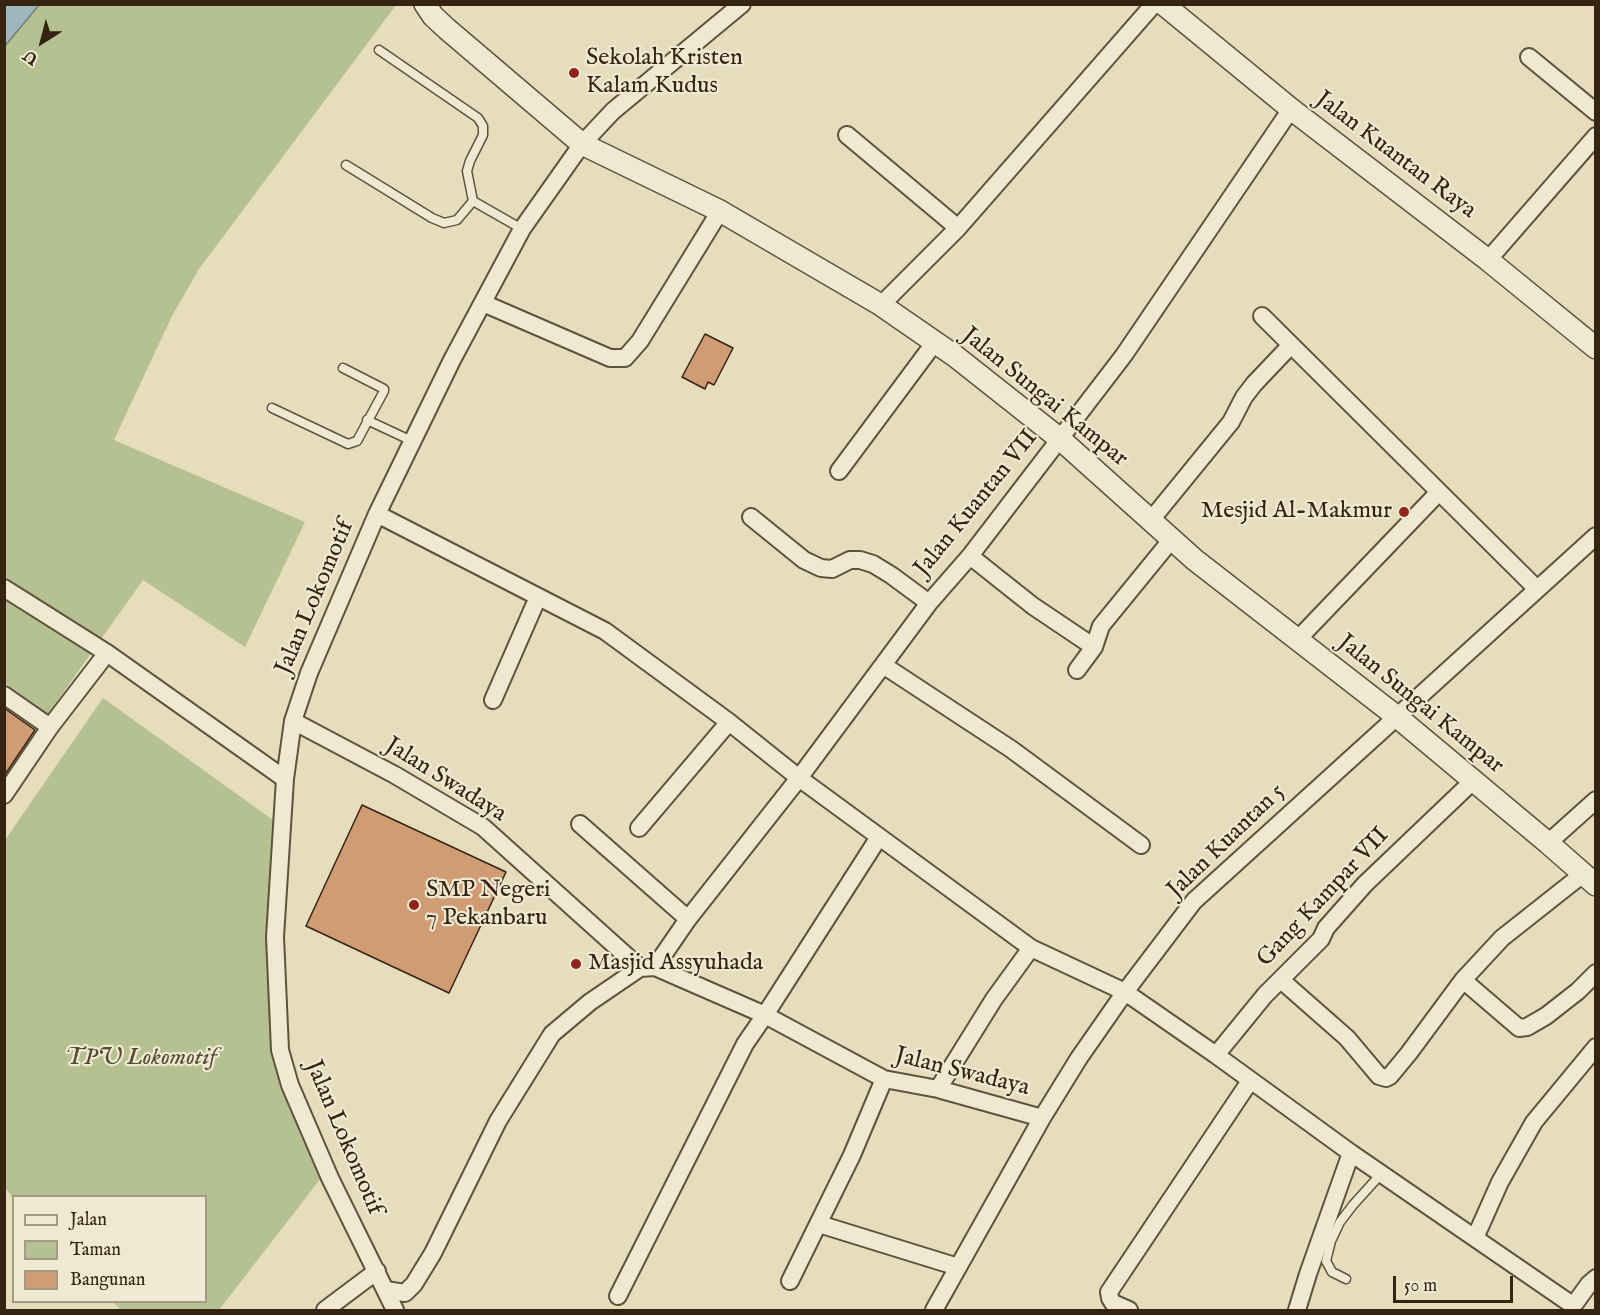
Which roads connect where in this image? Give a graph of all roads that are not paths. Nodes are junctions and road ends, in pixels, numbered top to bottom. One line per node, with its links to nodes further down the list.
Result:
1 (425, 4): 10 (street, Jalan Sungai Kampar)
2 (742, 4): 10 (street, Jalan Lokomotif)
3 (1154, 4): 15 (street)
4 (1163, 4): 7 (street, Jalan Kuantan Raya)
5 (379, 50): 13 (lane)
6 (1529, 57): 8 (street)
7 (1291, 109): 17 (street, Jalan Kuantan Raya); 27 (street, Jalan Kuantan VII)
8 (1596, 112)
9 (847, 135): 15 (street)
10 (582, 144): 14 (street, Jalan Sungai Kampar); 16 (street, Jalan Lokomotif)
11 (1592, 146): 17 (street)
12 (346, 165): 13 (lane)
13 (473, 201): 16 (lane)
14 (720, 211): 18 (street); 19 (street, Jalan Sungai Kampar)
15 (958, 228): 19 (street)
16 (522, 229): 18 (street, Jalan Lokomotif)
17 (1488, 260): 23 (street, Jalan Kuantan Raya)
18 (483, 303): 28 (street, Jalan Lokomotif)
19 (880, 305): 21 (street, Jalan Sungai Kampar)
20 (1262, 316): 22 (street)
21 (935, 342): 27 (street, Jalan Sungai Kampar); 29 (street)
22 (1291, 345): 30 (street); 33 (street)
23 (1596, 348)
24 (343, 368): 26 (lane)
25 (272, 408): 26 (lane)
26 (367, 420): 28 (lane)
27 (1060, 439): 33 (street, Jalan Sungai Kampar); 36 (street, Jalan Kuantan VII)
28 (412, 441): 31 (street, Jalan Lokomotif)
29 (839, 471)
30 (1439, 492): 38 (street); 41 (street)
31 (377, 514): 39 (street); 49 (street, Jalan Lokomotif)
32 (751, 517): 40 (street)
33 (1151, 520): 35 (street, Jalan Sungai Kampar)
34 (1596, 536): 38 (street, Jalan Kuantan 5)
35 (1172, 539): 41 (street, Jalan Sungai Kampar); 42 (street)
36 (970, 556): 40 (street, Jalan Kuantan VII); 42 (street)
37 (4, 588): 43 (street)
38 (1537, 589): 48 (street, Jalan Kuantan 5)
39 (538, 597): 47 (street); 50 (street)
40 (929, 603): 44 (street, Jalan Kuantan VII)
41 (1298, 639): 48 (street, Jalan Sungai Kampar)
42 (1094, 647): 45 (street)
43 (107, 653): 51 (street); 53 (street)
44 (883, 665): 52 (street, Jalan Kuantan VII); 61 (street)
45 (1077, 670)
46 (4, 695): 51 (street)
47 (492, 700)
48 (1396, 716): 54 (street, Jalan Sungai Kampar); 69 (street, Jalan Kuantan 5)
49 (293, 721): 53 (street, Jalan Lokomotif); 65 (street, Jalan Swadaya)
50 (729, 722): 52 (street); 58 (street)
51 (50, 727): 55 (street)
52 (799, 778): 59 (street); 63 (street, Jalan Kuantan VII)
53 (285, 779): 82 (street, Jalan Lokomotif)
54 (1474, 780): 60 (street, Jalan Sungai Kampar); 67 (street, Gang Kampar VII)
55 (4, 795)
56 (1596, 800): 60 (street)
57 (580, 824): 63 (street)
58 (639, 828)
59 (879, 837): 64 (street); 70 (street)
60 (1548, 843): 62 (street, Jalan Sungai Kampar)
61 (1141, 845)
62 (1589, 879): 68 (street)
63 (688, 920): 65 (street, Jalan Kuantan VII)
64 (1031, 948): 69 (street); 75 (street)
65 (647, 968): 70 (street, Jalan Swadaya); 86 (street)
66 (1596, 973): 68 (street)
67 (1281, 980): 68 (street); 72 (street, Gang Kampar VII)
68 (1464, 980)
69 (1125, 992): 72 (street); 76 (street, Jalan Kuantan 5)
70 (765, 1015): 73 (street, Jalan Swadaya); 87 (street)
71 (1596, 1047): 80 (street)
72 (1216, 1055): 74 (street)
73 (884, 1079): 75 (street, Jalan Swadaya); 79 (street)
74 (1251, 1081): 77 (street); 91 (street)
75 (939, 1089): 76 (street, Jalan Swadaya)
76 (1042, 1118): 81 (street, Jalan Kuantan 5)
77 (1351, 1153): 78 (street); 92 (street)
78 (1381, 1174): 80 (street); 84 (lane)
79 (819, 1224): 81 (street); 85 (street)
80 (1475, 1238): 83 (street)
81 (958, 1267): 90 (street, Jalan Kuantan 5)
82 (377, 1272): 86 (street, Jalan Lokomotif); 88 (street)
83 (1596, 1278)
84 (1346, 1279)
85 (790, 1281)
86 (386, 1290): 89 (street, Jalan Lokomotif)
87 (618, 1296)
88 (325, 1311)
89 (395, 1311)
90 (934, 1311)
91 (1129, 1311)
92 (1298, 1311)

